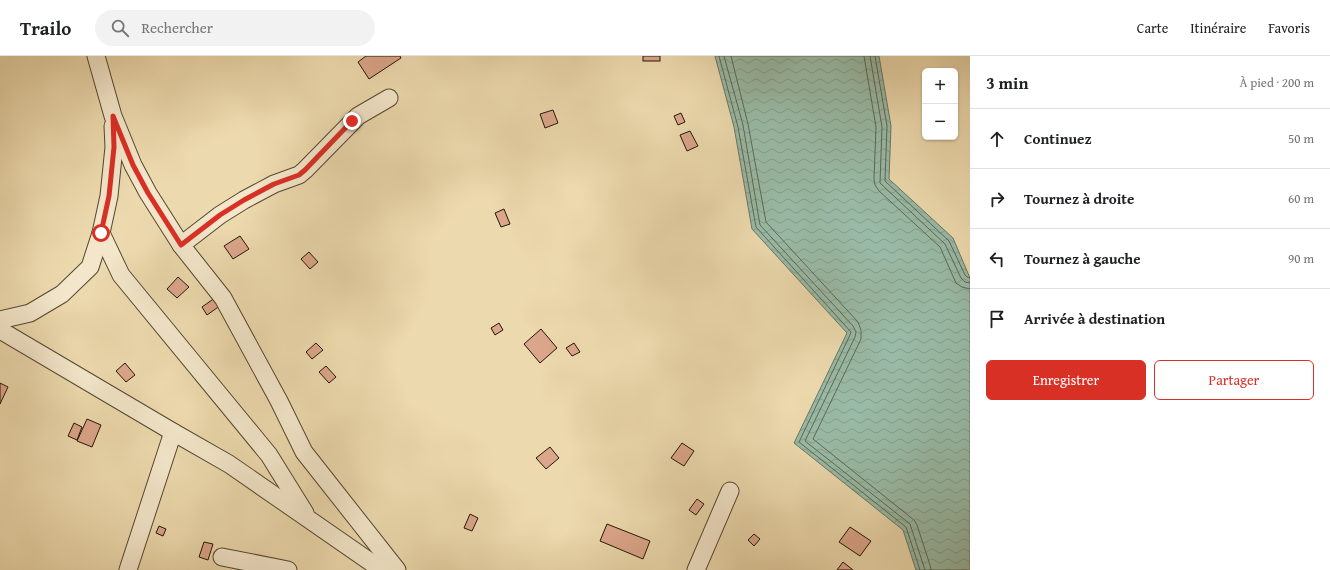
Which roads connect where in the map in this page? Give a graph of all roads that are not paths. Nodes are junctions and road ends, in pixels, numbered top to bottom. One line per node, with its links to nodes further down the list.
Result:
1 (96, 56): 3 (street)
2 (389, 98): 5 (street)
3 (113, 116): 4 (street); 5 (street)
4 (101, 233): 6 (street); 10 (street)
5 (181, 245): 15 (street)
6 (0, 320)
7 (0, 330): 8 (street)
8 (173, 432): 10 (street); 12 (street)
9 (730, 491): 16 (street)
10 (308, 519): 14 (street)
11 (222, 557): 13 (street)
12 (128, 570)
13 (288, 570)
14 (382, 570)
15 (397, 570)
16 (696, 570)

